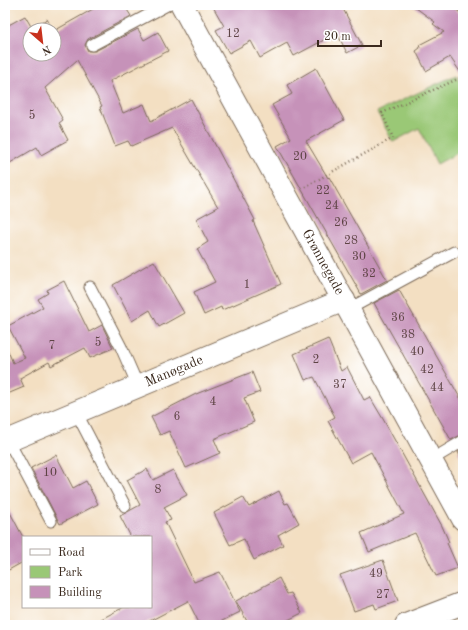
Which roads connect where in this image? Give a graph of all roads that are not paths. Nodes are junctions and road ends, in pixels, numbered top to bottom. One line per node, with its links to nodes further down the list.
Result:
1 (167, 5): 3 (lane)
2 (182, 5): 6 (street, Grønnegade)
3 (92, 46)
4 (454, 252): 6 (lane)
5 (90, 287): 7 (lane)
6 (346, 305): 7 (street, Manøgade); 11 (street, Grønnegade)
7 (138, 386): 8 (street, Manøgade)
8 (76, 412): 9 (street, Manøgade); 12 (lane)
9 (7, 441): 14 (lane)
10 (463, 441): 11 (lane)
11 (430, 460): 13 (street, Grønnegade)
12 (125, 506)
13 (463, 519)
14 (52, 521)
15 (463, 603): 16 (street)
16 (406, 625)

